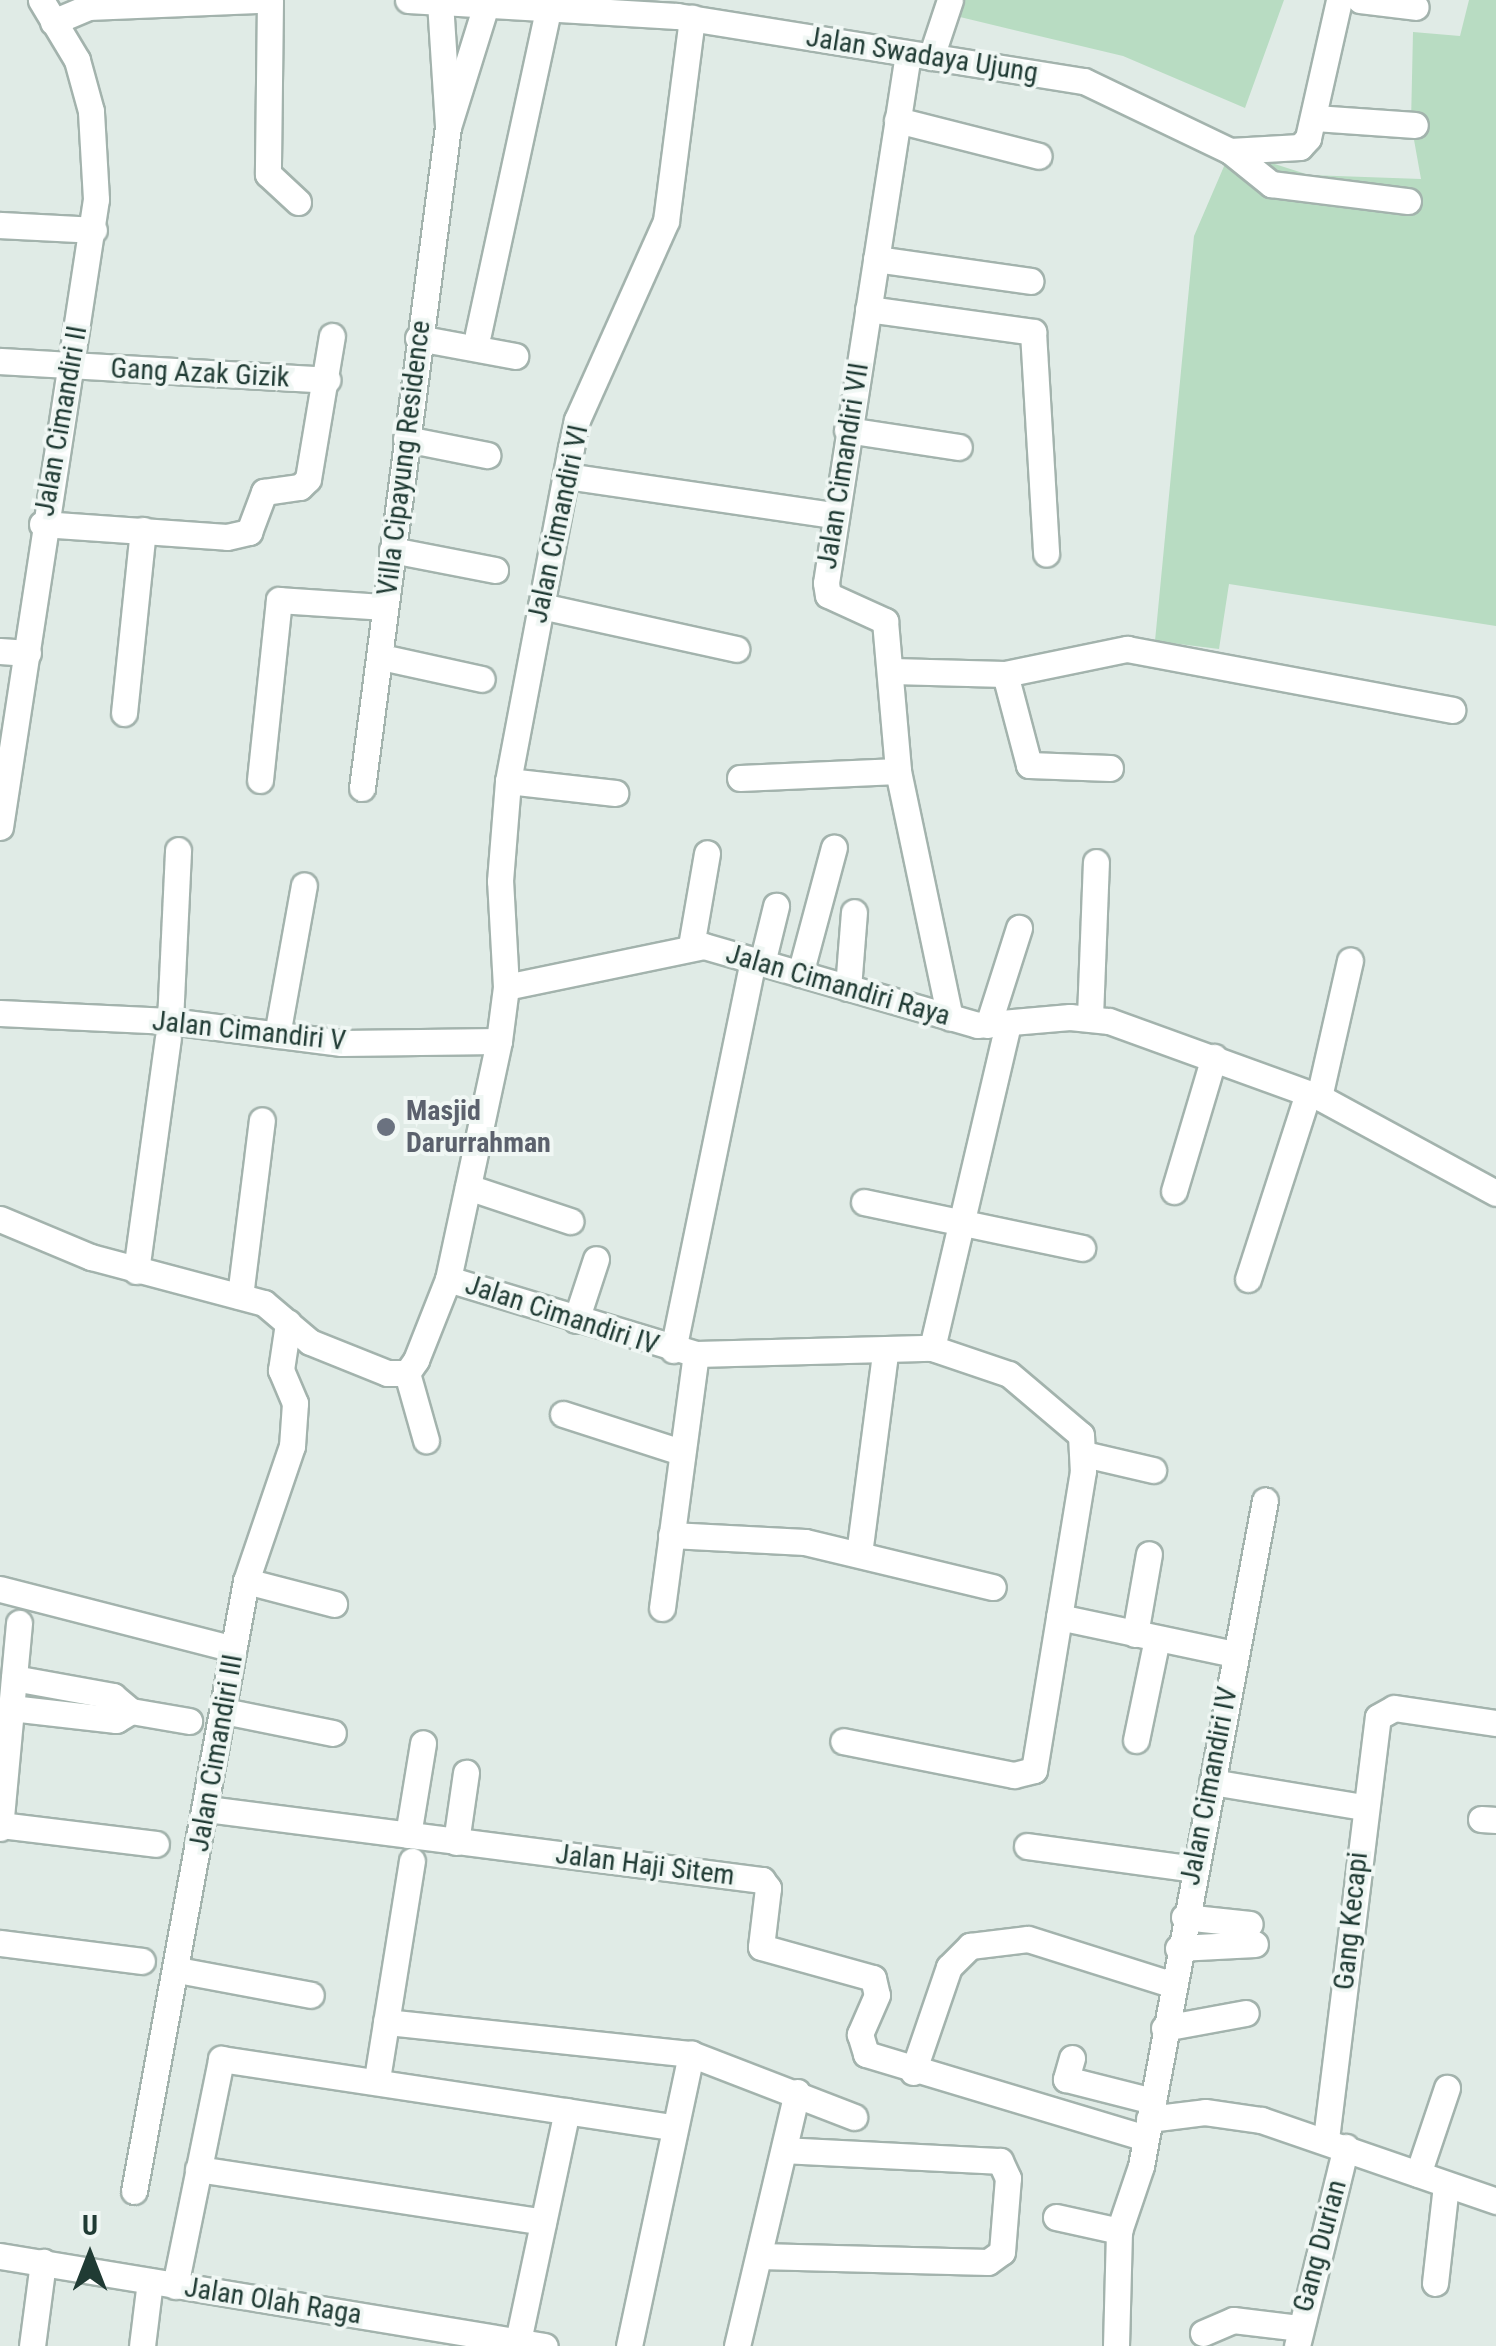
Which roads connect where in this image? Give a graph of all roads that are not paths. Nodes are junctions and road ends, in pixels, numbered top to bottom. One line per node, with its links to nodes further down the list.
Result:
1 (257, 0): 12 (street)
2 (270, 0): 24 (street)
3 (408, 0): 7 (street, Jalan Swadaya Ujung)
4 (950, 0): 16 (street, Jalan Cimandiri VII)
5 (1339, 0): 17 (street)
6 (1360, 0): 11 (street)
7 (440, 2): 9 (street, Jalan Swadaya Ujung); 14 (street, Villa Cipayung Residence)
8 (593, 3): 10 (street, Jalan Swadaya Ujung); 13 (street, Jalan Swadaya Ujung)
9 (486, 5): 10 (street, Jalan Swadaya Ujung); 15 (street, Villa Cipayung Residence)
10 (549, 6): 30 (street)
11 (1416, 7)
12 (47, 11): 26 (street, Jalan Cimandiri II)
13 (683, 11): 16 (street, Jalan Swadaya Ujung); 41 (street, Jalan Cimandiri VI)
14 (442, 42): 15 (street); 20 (street, Villa Cipayung Residence)
15 (473, 46): 20 (street, Villa Cipayung Residence)
16 (919, 55): 18 (street, Jalan Cimandiri VII); 21 (street, Jalan Swadaya Ujung)
17 (1315, 118): 19 (street); 21 (street)
18 (898, 120): 22 (street); 27 (street, Jalan Cimandiri VII)
19 (1415, 125)
20 (448, 127): 32 (street, Villa Cipayung Residence)
21 (1230, 151): 23 (street, Jalan Swadaya Ujung)
22 (1039, 156)
23 (1408, 201)
24 (298, 202)
25 (0, 225): 26 (street)
26 (94, 230): 35 (street, Jalan Cimandiri II)
27 (876, 260): 28 (street); 29 (street, Jalan Cimandiri VII)
28 (1030, 281)
29 (868, 309): 37 (street, Jalan Cimandiri VII); 46 (street)
30 (478, 334)
31 (332, 336): 36 (street)
32 (418, 338): 33 (street); 38 (street, Villa Cipayung Residence)
33 (515, 356)
34 (0, 361): 35 (street, Gang Azak Gizik)
35 (72, 366): 36 (street, Gang Azak Gizik); 43 (street, Jalan Cimandiri II)
36 (328, 380): 44 (street)
37 (847, 430): 39 (street); 42 (street, Jalan Cimandiri VII)
38 (406, 439): 40 (street); 45 (street, Villa Cipayung Residence)
39 (959, 447)
40 (488, 455)
41 (566, 476): 42 (street); 48 (street, Jalan Cimandiri VI)
42 (833, 515): 54 (street, Jalan Cimandiri VII)
43 (42, 524): 44 (street); 52 (street, Jalan Cimandiri II)
44 (143, 530): 58 (street)
45 (392, 550): 47 (street); 49 (street, Villa Cipayung Residence)
46 (1046, 554)
47 (494, 570)
48 (542, 606): 50 (street); 64 (street, Jalan Cimandiri VI)
49 (385, 607): 53 (street, Villa Cipayung Residence); 63 (street)
50 (736, 649)
51 (0, 651): 52 (street)
52 (28, 653): 59 (street, Jalan Cimandiri II)
53 (381, 656): 56 (street); 65 (street, Villa Cipayung Residence)
54 (892, 671): 55 (street); 61 (street, Jalan Cimandiri VII)
55 (1005, 674): 57 (street); 60 (street)
56 (482, 679)
57 (1452, 710)
58 (124, 713)
59 (8, 718): 67 (street, Jalan Cimandiri II)
60 (1110, 768)
61 (898, 771): 62 (street); 84 (street, Jalan Cimandiri VII)
62 (740, 778)
63 (260, 780)
64 (508, 782): 66 (street); 80 (street, Jalan Cimandiri VI)
65 (362, 788)
66 (615, 793)
67 (0, 827)
68 (834, 847): 79 (street)
69 (178, 850): 86 (street)
70 (706, 853): 76 (street)
71 (1096, 862): 83 (street)
72 (304, 886): 87 (street)
73 (776, 906): 78 (street)
74 (854, 912): 81 (street)
75 (1019, 928): 85 (street)
76 (691, 946): 78 (street, Jalan Cimandiri Raya); 80 (street, Jalan Cimandiri Raya)
77 (1350, 960): 90 (street)
78 (758, 961): 79 (street, Jalan Cimandiri Raya); 108 (street)
79 (800, 974): 81 (street, Jalan Cimandiri Raya)
80 (506, 986): 88 (street)
81 (848, 988): 84 (street, Jalan Cimandiri Raya)
82 (0, 1014): 86 (street, Jalan Cimandiri V)
83 (1090, 1017): 85 (street, Jalan Cimandiri Raya); 89 (street, Jalan Cimandiri Raya)
84 (950, 1018): 85 (street, Jalan Cimandiri Raya)
85 (998, 1025): 98 (street)
86 (169, 1029): 87 (street, Jalan Cimandiri V); 101 (street)
87 (278, 1034): 88 (street, Jalan Cimandiri V)
88 (498, 1041): 92 (street)
89 (1214, 1057): 90 (street, Jalan Cimandiri Raya); 93 (street)
90 (1313, 1097): 94 (street, Jalan Cimandiri Raya); 103 (street)
91 (262, 1120): 104 (street)
92 (468, 1187): 97 (street); 102 (street)
93 (1174, 1190)
94 (1496, 1193)
95 (864, 1202): 98 (street)
96 (0, 1219): 101 (street)
97 (570, 1221)
98 (965, 1224): 99 (street); 107 (street)
99 (1082, 1248)
100 (596, 1259): 105 (street)
101 (136, 1271): 104 (street)
102 (448, 1279): 105 (street, Jalan Cimandiri IV); 110 (street)
103 (1248, 1280)
104 (240, 1296): 106 (street)
105 (576, 1320): 108 (street, Jalan Cimandiri IV)
106 (288, 1324): 110 (street); 120 (street, Jalan Cimandiri III)
107 (932, 1348): 109 (street, Jalan Cimandiri IV); 114 (street, Jalan Cimandiri IV)
108 (685, 1352): 109 (street, Jalan Cimandiri IV); 113 (street)
109 (885, 1353): 118 (street)
110 (407, 1372): 112 (street)
111 (563, 1414): 113 (street)
112 (426, 1440)
113 (681, 1452): 117 (street)
114 (1084, 1454): 115 (street); 125 (street)
115 (1153, 1470)
116 (1264, 1500): 129 (street)
117 (671, 1535): 118 (street); 124 (street)
118 (859, 1554): 121 (street)
119 (1149, 1554): 127 (street)
120 (246, 1581): 123 (street); 128 (street, Jalan Cimandiri III)
121 (993, 1587)
122 (0, 1589): 128 (street)
123 (334, 1604)
124 (662, 1608)
125 (1059, 1616): 127 (street, Jalan Cimandiri IV); 138 (street)
126 (20, 1622): 130 (street)
127 (1146, 1636): 129 (street, Jalan Cimandiri IV); 137 (street)
128 (233, 1649): 133 (street, Jalan Cimandiri III)
129 (1234, 1654): 141 (street, Jalan Cimandiri IV)
130 (14, 1678): 131 (street); 132 (street)
131 (12, 1708): 132 (street); 144 (street)
132 (131, 1711): 134 (street)
133 (224, 1712): 136 (street); 143 (street, Jalan Cimandiri III)
134 (189, 1721)
135 (1496, 1723): 142 (street, Gang Kecapi)
136 (332, 1733)
137 (1136, 1740)
138 (843, 1741)
139 (423, 1743): 145 (street)
140 (466, 1773): 146 (street)
141 (1212, 1782): 142 (street); 150 (street, Jalan Cimandiri IV)
142 (1363, 1808): 171 (street, Gang Kecapi)
143 (207, 1809): 145 (street, Jalan Haji Sitem); 155 (street, Jalan Cimandiri III)
144 (0, 1826): 147 (street)
145 (408, 1835): 146 (street, Jalan Haji Sitem)
146 (456, 1842): 163 (street, Jalan Haji Sitem)
147 (156, 1844)
148 (1027, 1846): 150 (street)
149 (412, 1862): 159 (street)
150 (1194, 1869): 151 (street, Jalan Cimandiri IV)
151 (1184, 1917): 153 (street, Jalan Cimandiri IV); 153 (street)
152 (0, 1943): 154 (street)
153 (1178, 1948): 156 (street, Jalan Cimandiri IV)
154 (142, 1961)
155 (178, 1970): 157 (street); 176 (street, Jalan Cimandiri III)
156 (1171, 1984): 160 (street, Jalan Cimandiri IV); 163 (street)
157 (311, 1995)
158 (1246, 2012): 160 (street)
159 (386, 2022): 161 (street); 164 (street)
160 (1164, 2028): 169 (street, Jalan Cimandiri IV)
161 (692, 2054): 166 (street); 170 (street)
162 (1072, 2058): 169 (street)
163 (913, 2072): 169 (street, Jalan Haji Sitem)
164 (377, 2079): 167 (street); 173 (street)
165 (1447, 2088): 174 (street)
166 (798, 2092): 168 (street); 172 (street)
167 (567, 2111): 170 (street); 179 (street)
168 (854, 2117)
169 (1149, 2120): 171 (street, Jalan Haji Sitem); 180 (street, Jalan Cimandiri IV)
170 (673, 2127): 192 (street)
171 (1336, 2143): 174 (street, Jalan Haji Sitem); 187 (street, Gang Durian)
172 (784, 2150): 182 (street); 182 (street)
173 (198, 2169): 179 (street); 184 (street)
174 (1418, 2174): 175 (street, Jalan Haji Sitem)
175 (1446, 2185): 177 (street, Jalan Haji Sitem); 185 (street)
176 (134, 2192)
177 (1496, 2201)
178 (1056, 2217): 180 (street)
179 (544, 2222): 188 (street)
180 (1119, 2231): 194 (street, Jalan Cimandiri IV)
181 (0, 2256): 183 (street, Jalan Olah Raga)
182 (759, 2256): 193 (street)
183 (43, 2262): 184 (street, Jalan Olah Raga); 189 (street)
184 (163, 2283): 188 (street, Jalan Olah Raga); 190 (street)
185 (1434, 2283)
186 (1203, 2333): 187 (street)
187 (1298, 2337)
188 (518, 2342): 191 (street, Jalan Olah Raga)
189 (32, 2346)
190 (142, 2346)
191 (546, 2346)
192 (629, 2346)
193 (737, 2346)
194 (1116, 2346)

